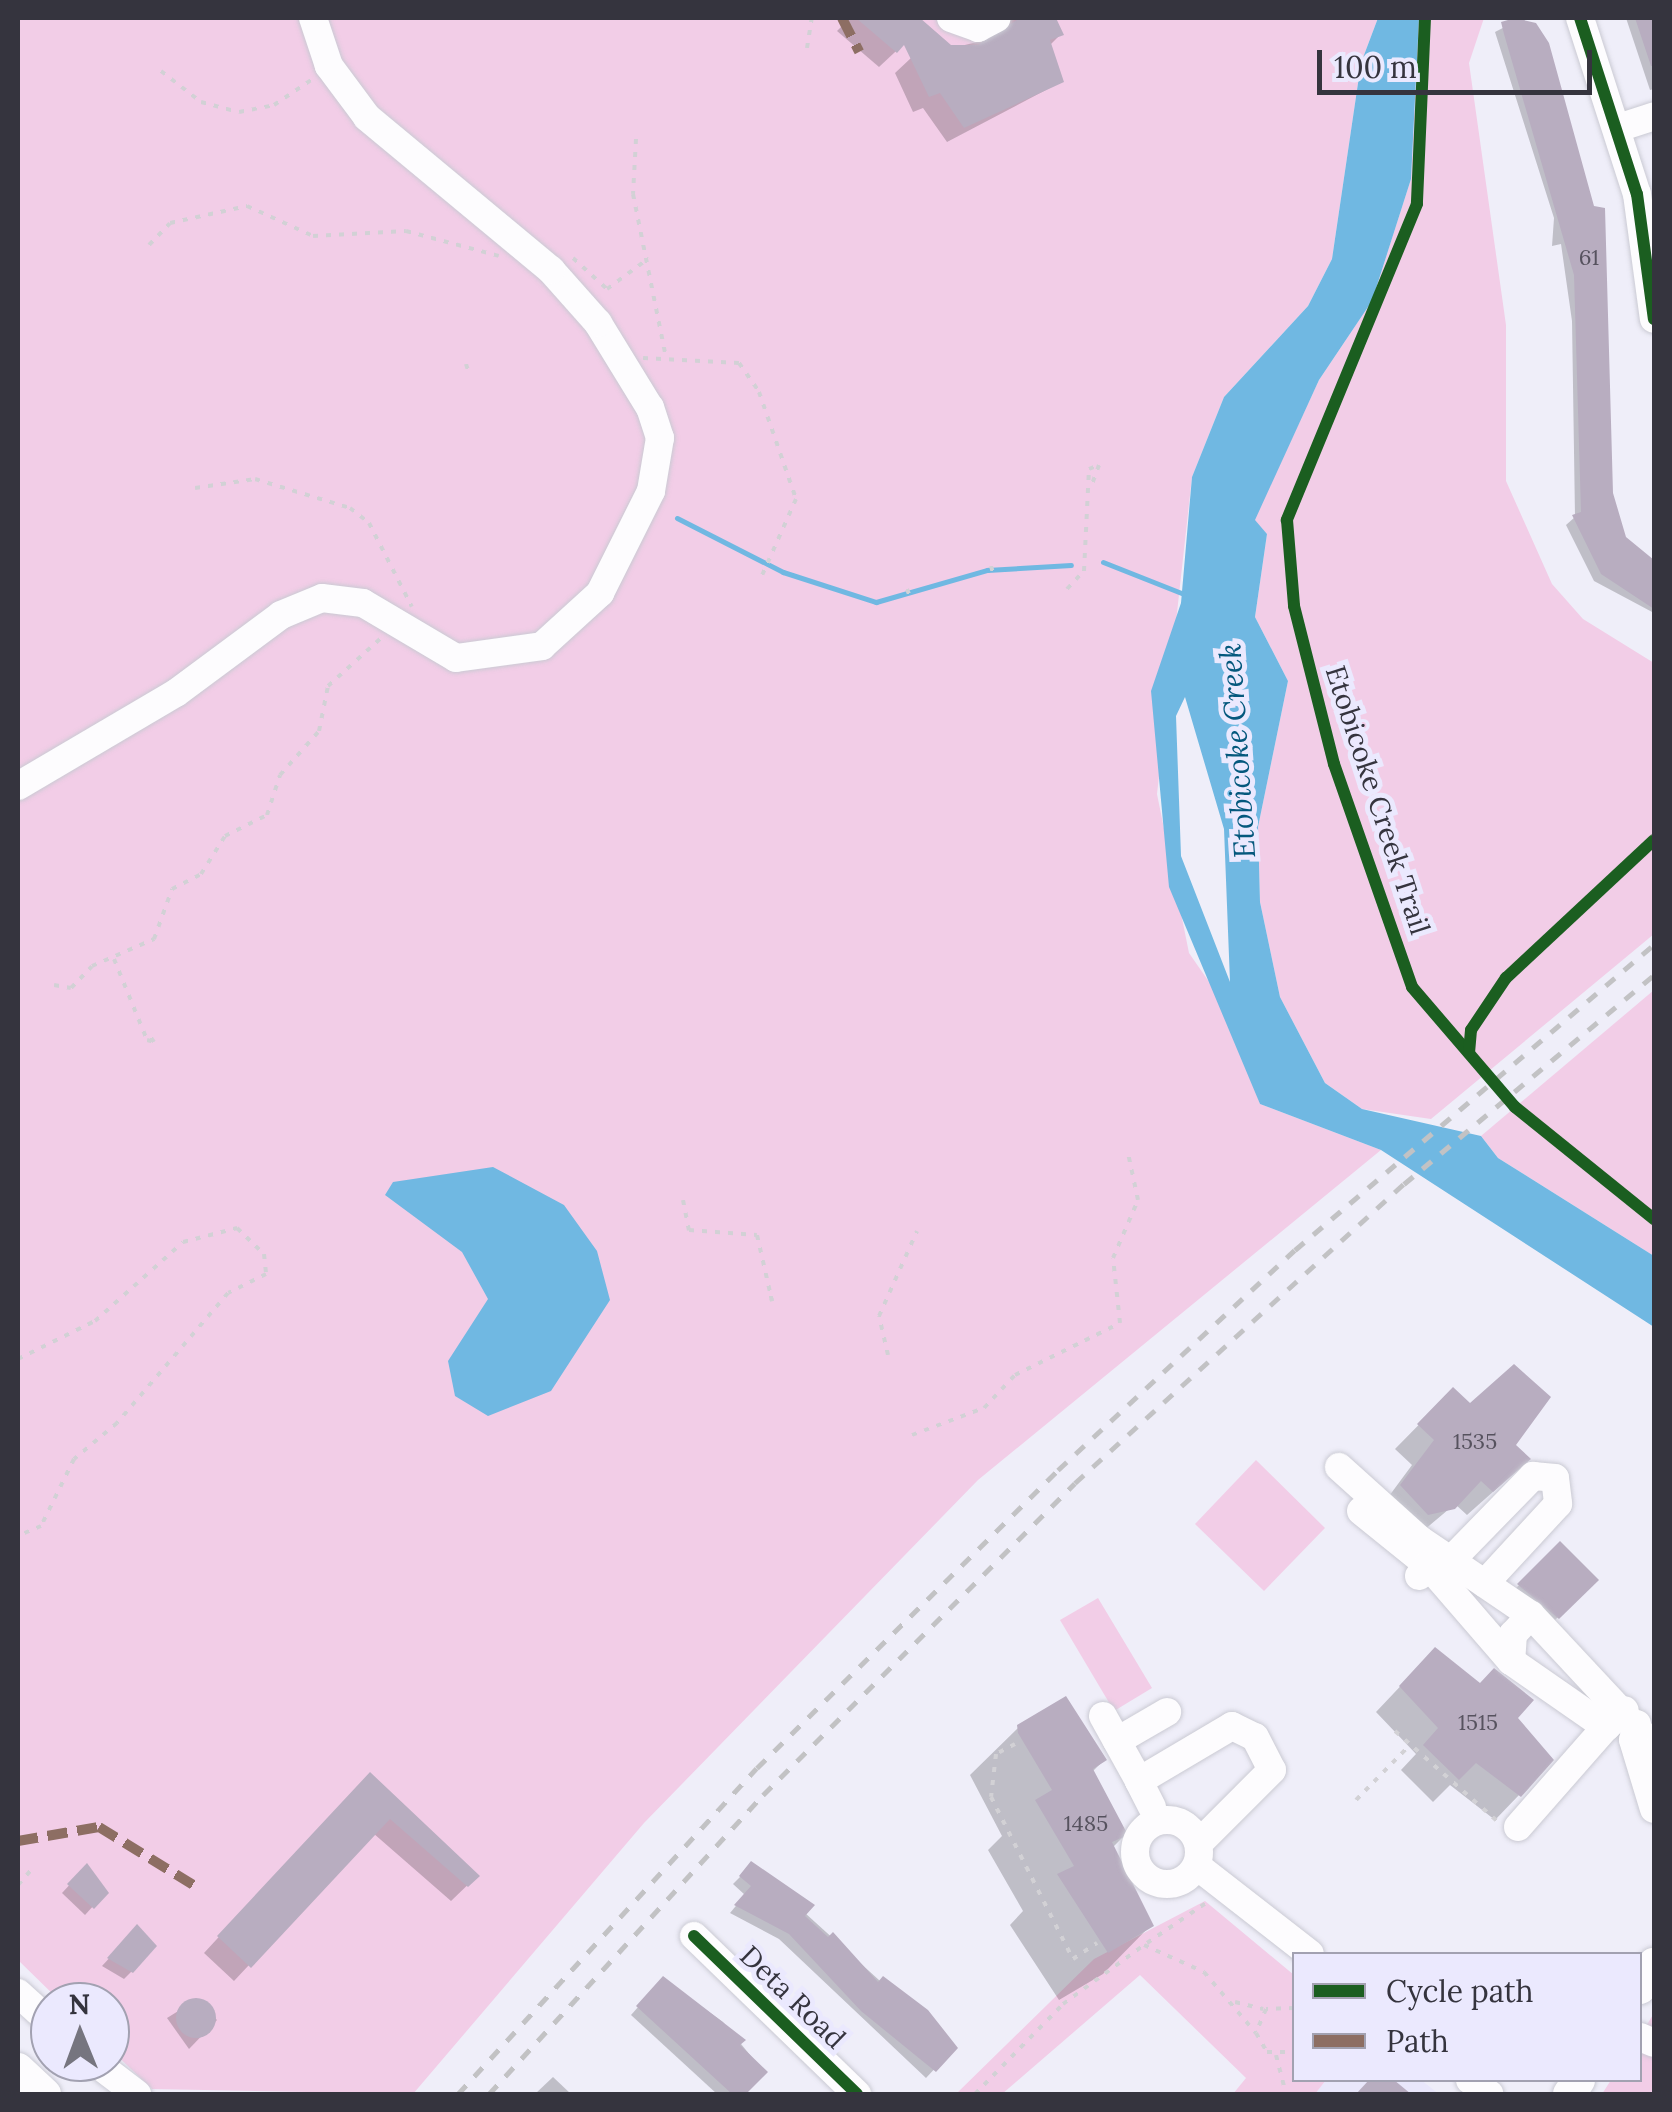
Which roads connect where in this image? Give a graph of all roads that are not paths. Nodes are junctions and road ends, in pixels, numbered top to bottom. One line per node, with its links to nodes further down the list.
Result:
1 (312, 18): 8 (street)
2 (951, 18): 3 (street)
3 (996, 18)
4 (1580, 18): 6 (street)
5 (1654, 116): 6 (street)
6 (1618, 128): 7 (street)
7 (1654, 318)
8 (18, 786)
9 (1338, 1467): 11 (street)
10 (1361, 1511): 11 (street)
11 (1433, 1566): 12 (street); 12 (street); 15 (street)
12 (1485, 1583): 13 (street)
13 (1531, 1615): 14 (street); 15 (street)
14 (1563, 1647): 15 (street); 18 (street)
15 (1521, 1670): 18 (street)
16 (1167, 1712): 19 (street)
17 (1103, 1716): 19 (street)
18 (1623, 1720): 20 (street); 23 (street); 24 (street)
19 (1117, 1741): 21 (street)
20 (1654, 1747)
21 (1139, 1781): 22 (street); 26 (street)
22 (1152, 1807)
23 (1654, 1809)
24 (1507, 1824)
25 (694, 1936): 29 (street, Deta Road)
26 (1307, 1952)
27 (18, 2070): 28 (main road)
28 (45, 2094)
29 (857, 2094)

